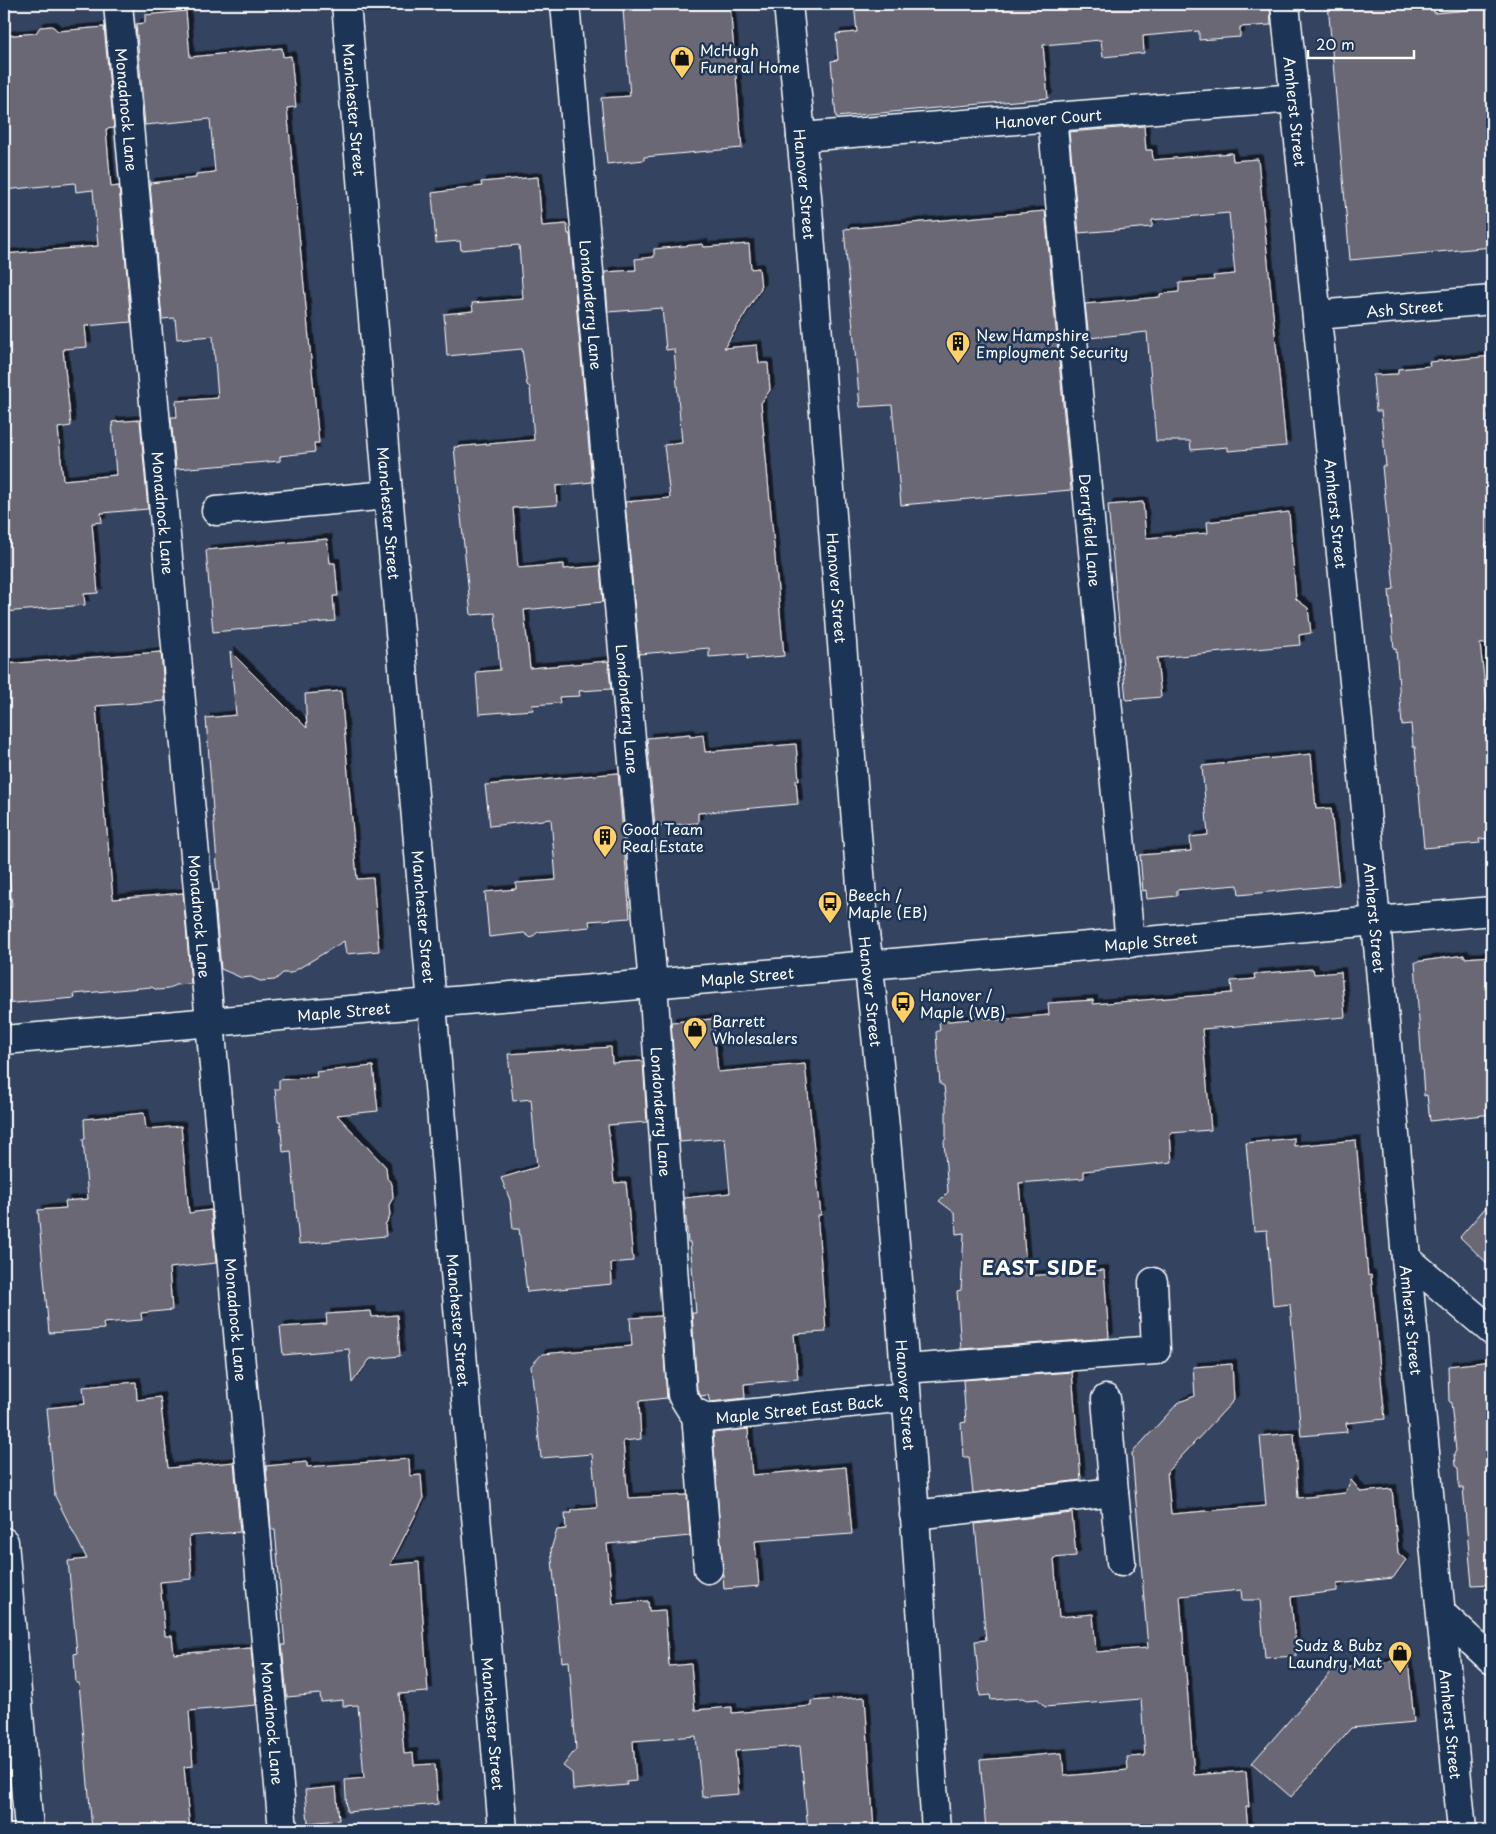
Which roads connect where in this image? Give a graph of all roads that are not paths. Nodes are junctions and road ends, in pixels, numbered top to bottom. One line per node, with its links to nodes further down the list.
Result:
1 (118, 4): 19 (street, Monadnock Lane)
2 (346, 4): 11 (street, Manchester Street)
3 (565, 4): 17 (street, Londonderry Lane)
4 (788, 4): 8 (street, Hanover Street)
5 (1285, 4): 6 (street, Amherst Street)
6 (1295, 98): 7 (street, Hanover Court); 10 (street, Amherst Street)
7 (1052, 117): 8 (street, Hanover Court); 15 (street, Derryfield Lane)
8 (802, 137): 16 (street, Hanover Street)
9 (1492, 300): 10 (street, Ash Street)
10 (1317, 315): 14 (street, Amherst Street)
11 (388, 495): 12 (street); 18 (street, Manchester Street)
12 (216, 511)
13 (1492, 912): 14 (street, Maple Street)
14 (1376, 921): 15 (street, Maple Street); 21 (street, Amherst Street)
15 (1130, 943): 16 (street, Maple Street)
16 (869, 966): 17 (street, Maple Street); 24 (street, Hanover Street)
17 (654, 984): 18 (street, Maple Street); 27 (street, Londonderry Lane)
18 (432, 1003): 19 (street, Maple Street); 38 (street, Manchester Street)
19 (209, 1022): 20 (street, Maple Street); 37 (street, Monadnock Lane)
20 (4, 1040)
21 (1406, 1258): 23 (street); 33 (street, Amherst Street)
22 (1153, 1282): 24 (street)
23 (1492, 1331)
24 (904, 1369): 25 (street, Hanover Street)
25 (906, 1398): 27 (street, Maple Street East Back); 29 (street, Hanover Street)
26 (1106, 1399): 28 (street)
27 (694, 1412): 32 (street)
28 (1114, 1492): 29 (street); 31 (street)
29 (914, 1515): 39 (street, Hanover Street)
30 (4, 1542): 34 (street)
31 (1121, 1562)
32 (708, 1569)
33 (1442, 1614): 35 (street); 40 (street, Amherst Street)
34 (8, 1637): 36 (street)
35 (1492, 1660)
36 (29, 1830)
37 (283, 1830)
38 (503, 1830)
39 (936, 1830)
40 (1462, 1830)

